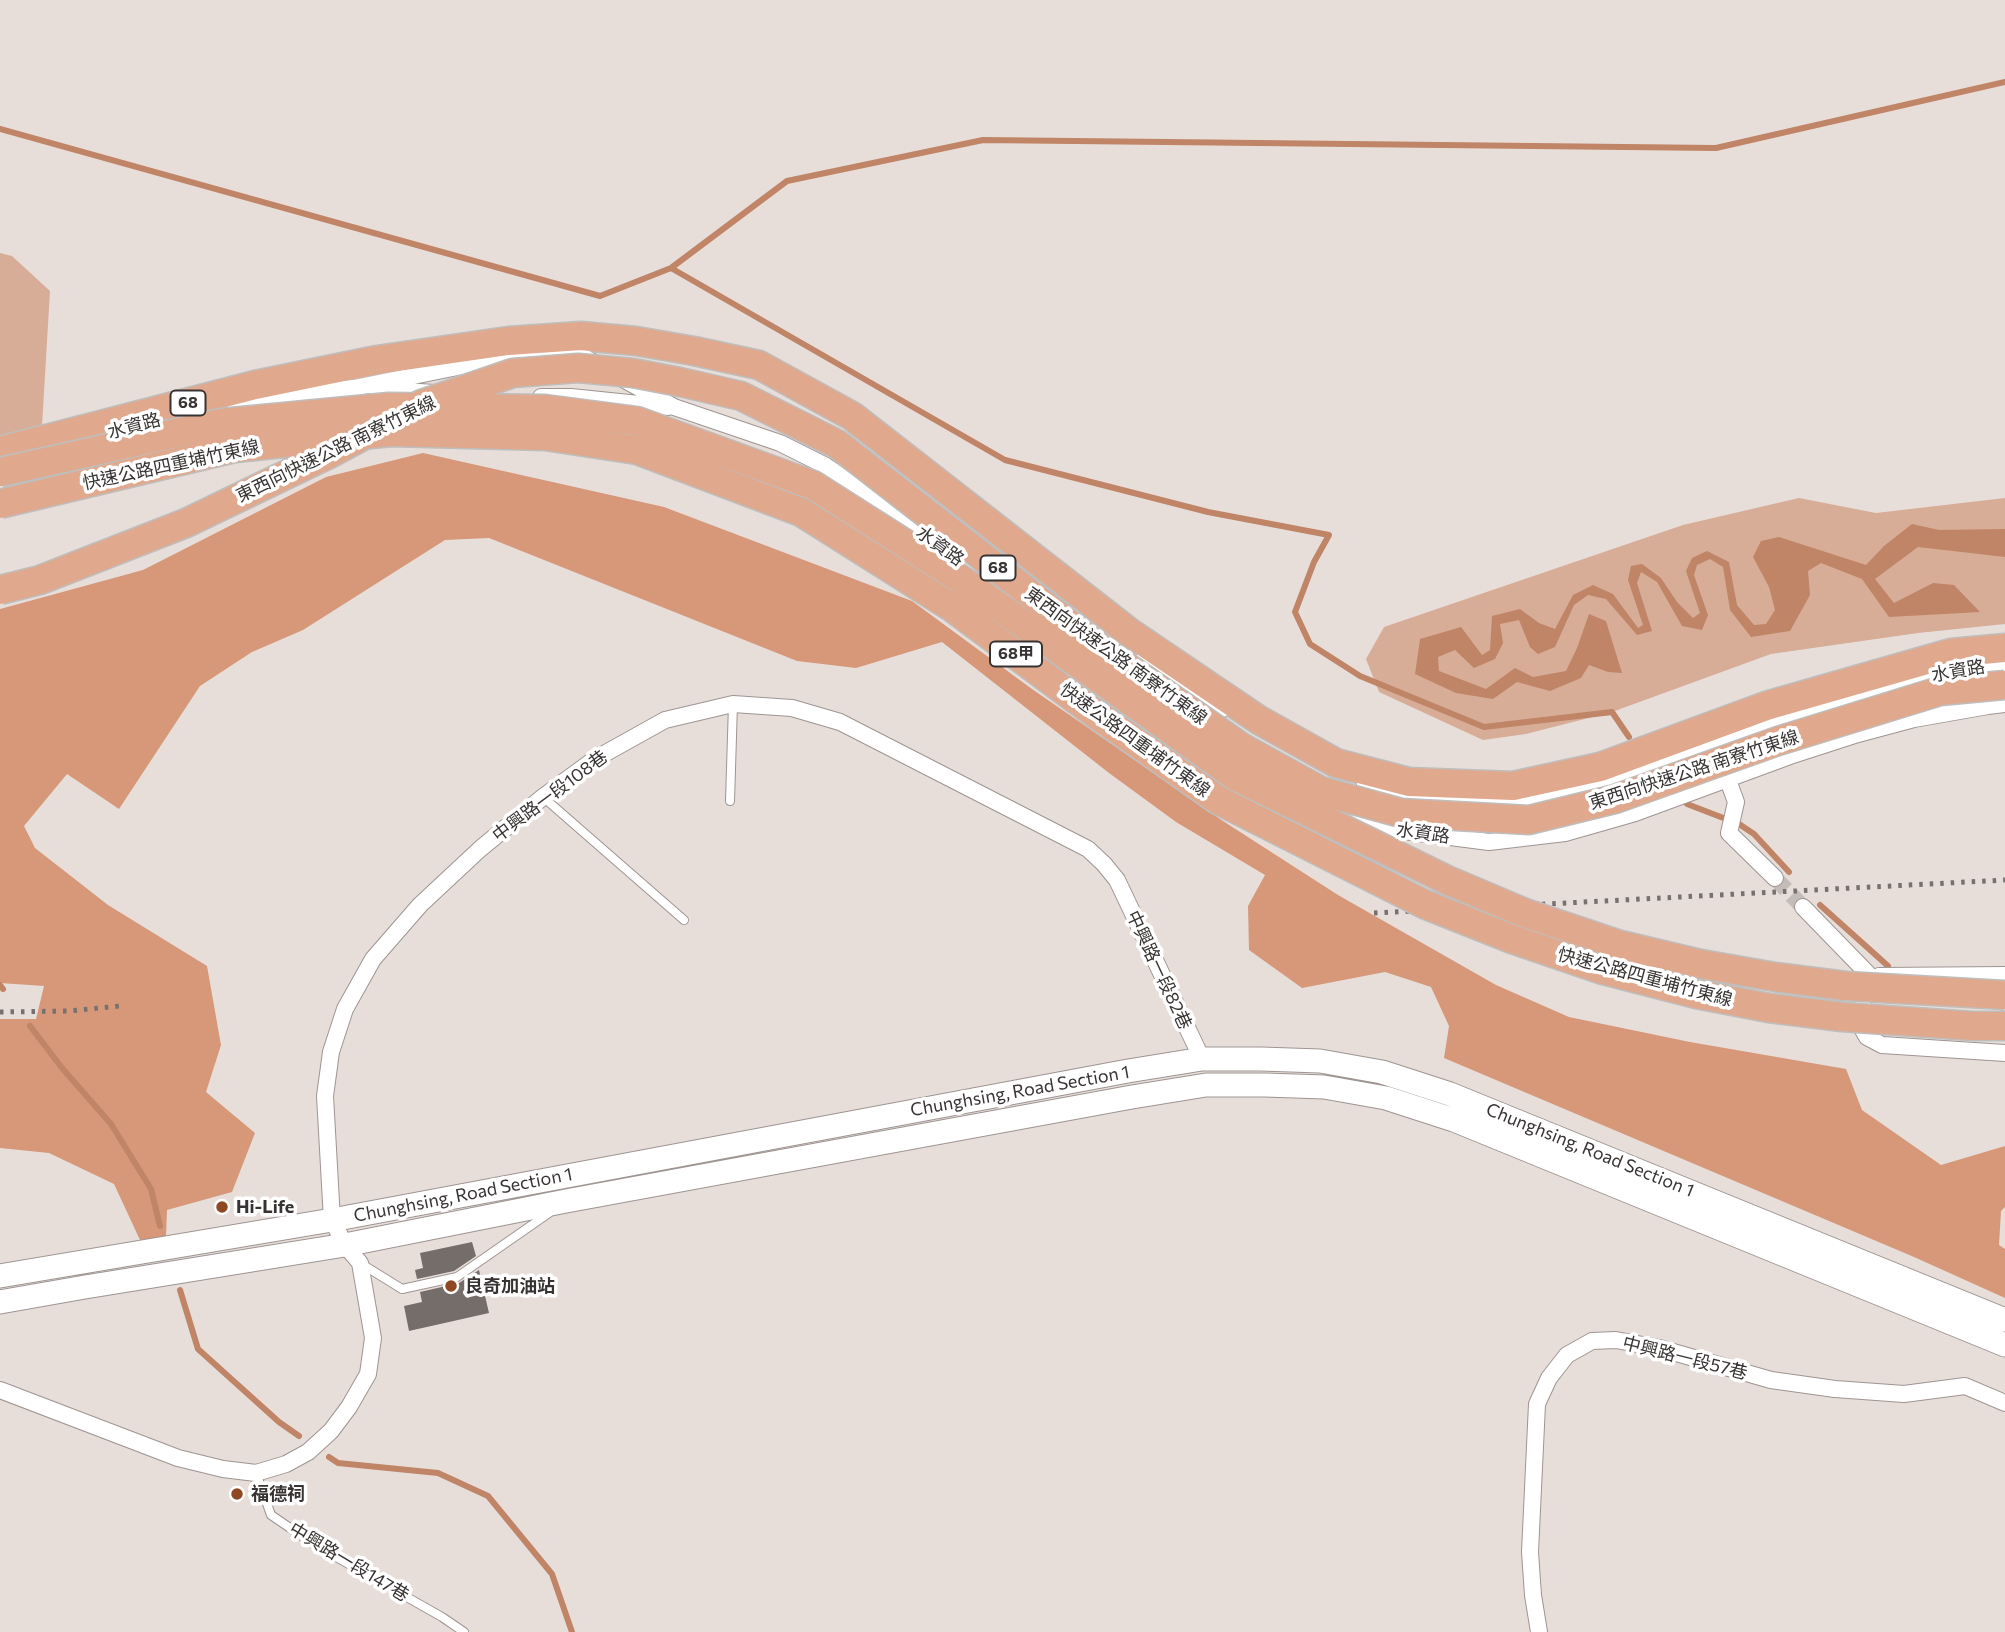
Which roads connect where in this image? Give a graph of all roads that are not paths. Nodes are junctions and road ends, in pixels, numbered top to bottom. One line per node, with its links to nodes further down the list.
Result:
1 (354, 387): 2 (street, 水資路); 2 (street, 水資路); 4 (street, 水資路)
2 (674, 407): 7 (street, 水資路)
3 (0, 451): 9 (highway, 東西向快速公路 南寮竹東線 / 68)
4 (0, 466)
5 (0, 472): 24 (highway, 快速公路四重埔竹東線 / 68甲, bridge)
6 (0, 504): 25 (highway, 快速公路四重埔竹東線 / 68甲, bridge)
7 (911, 524): 14 (street, 水資路); 15 (street, 水資路)
8 (0, 590): 11 (highway, 東西向快速公路 南寮竹東線 / 68, bridge)
9 (2005, 648)
10 (2005, 664): 14 (street, 水資路)
11 (2005, 685)
12 (733, 704): 16 (street, 中興路一段108巷); 17 (lane); 19 (street, 中興路一段108巷)
13 (2005, 704): 15 (street, 水資路)
14 (1714, 741): 15 (street)
15 (1727, 780): 18 (street)
16 (543, 797): 21 (lane); 29 (street, 中興路一段108巷)
17 (730, 801)
18 (1774, 878)
19 (1117, 880): 27 (street, 中興路一段82巷)
20 (1802, 907): 23 (street)
21 (684, 920)
22 (2005, 975): 23 (street)
23 (1873, 979): 26 (street)
24 (2005, 995)
25 (2005, 1026)
26 (2005, 1053)
27 (1202, 1059): 29 (main road, Chunghsing, Road Section 1); 34 (main road, Chunghsing, Road Section 1)
28 (566, 1201): 30 (main road, Chunghsing, Road Section 1); 31 (lane); 35 (main road, Chunghsing, Road Section 1)
29 (332, 1220): 30 (street); 32 (main road, Chunghsing, Road Section 1)
30 (345, 1245): 31 (street); 33 (main road, Chunghsing, Road Section 1)
31 (360, 1263): 38 (street)
32 (0, 1276)
33 (0, 1302)
34 (2005, 1320)
35 (2005, 1345)
36 (0, 1390): 38 (street)
37 (2005, 1403): 40 (street, 中興路一段57巷)
38 (256, 1473): 39 (lane, 中興路一段147巷)
39 (464, 1632)
40 (1539, 1632)

